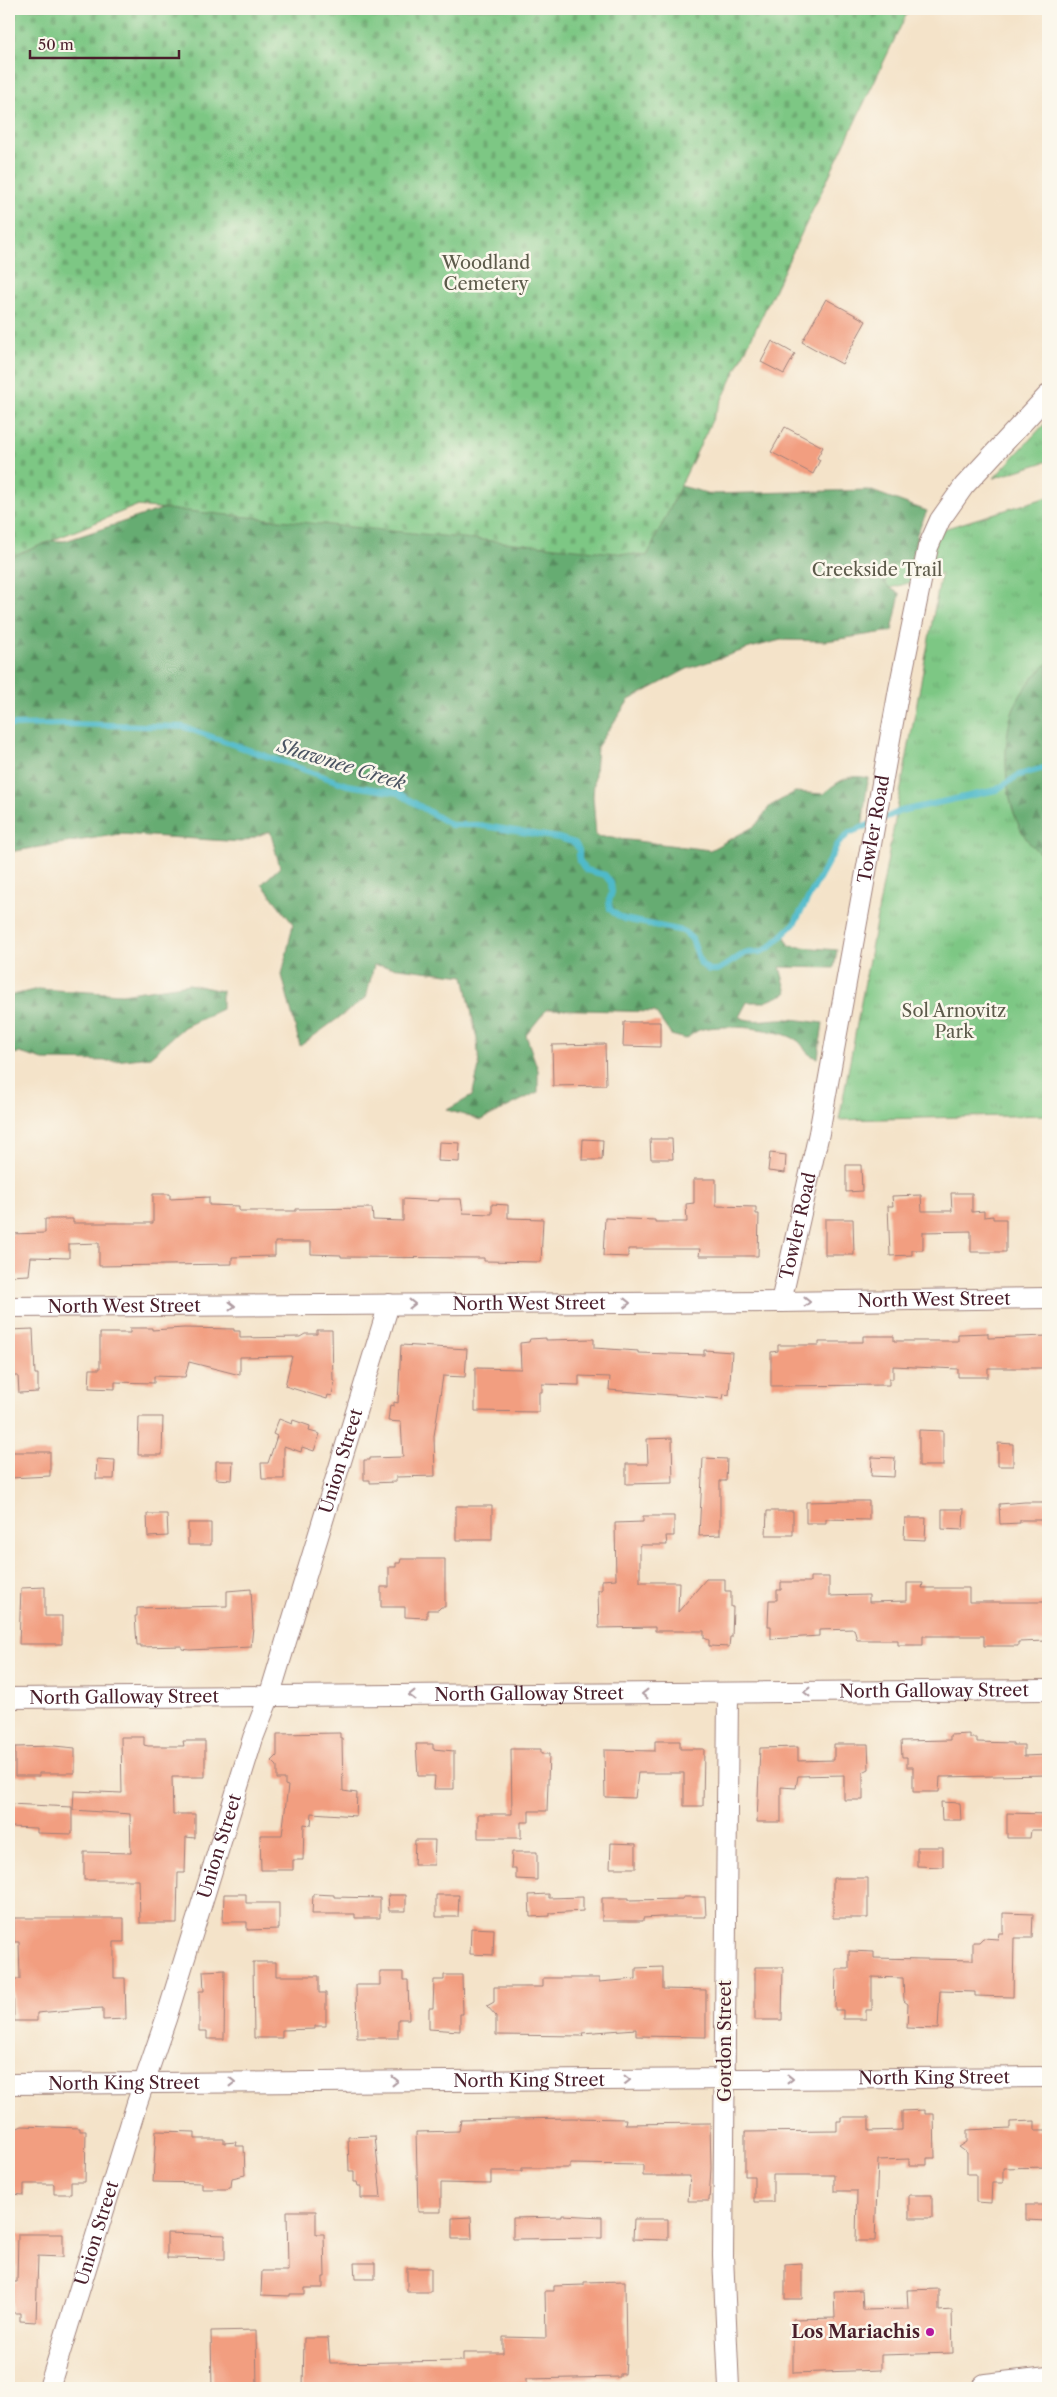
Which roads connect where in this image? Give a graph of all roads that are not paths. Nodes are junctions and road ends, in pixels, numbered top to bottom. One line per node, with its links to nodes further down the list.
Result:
1 (1048, 395): 3 (street, Towler Road)
2 (1048, 1298): 3 (street, North West Street, one-way to 2)
3 (781, 1302): 4 (street, North West Street, one-way to 3)
4 (389, 1304): 5 (street, North West Street, one-way to 4); 8 (street, Union Street)
5 (9, 1307)
6 (1048, 1690): 7 (street, North Galloway Street, one-way to 7)
7 (728, 1693): 8 (street, North Galloway Street, one-way to 8); 11 (street, Gordon Street)
8 (269, 1697): 9 (street, North Galloway Street); 12 (street, Union Street)
9 (9, 1698)
10 (1048, 2077): 11 (street, North King Street, one-way to 10)
11 (724, 2080): 12 (street, North King Street, one-way to 11); 16 (street, Gordon Street)
12 (143, 2082): 13 (street, North King Street); 15 (street, Union Street)
13 (9, 2084)
14 (1048, 2381): 17 (highway)
15 (49, 2388)
16 (729, 2388)
17 (986, 2388)

